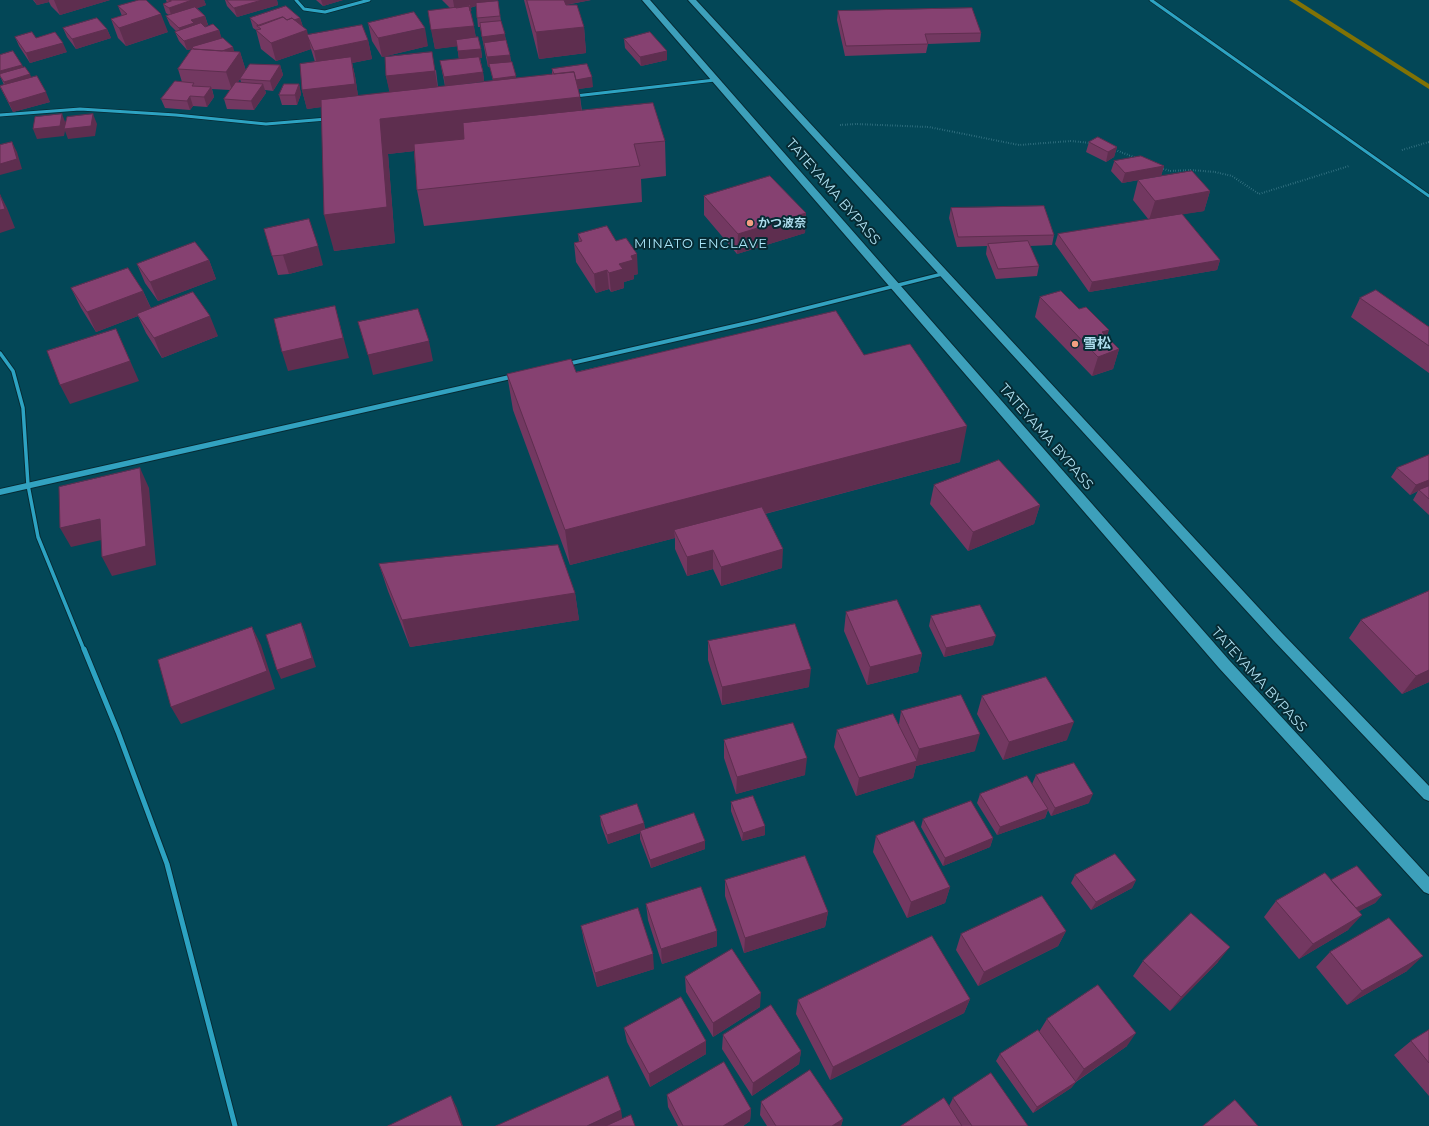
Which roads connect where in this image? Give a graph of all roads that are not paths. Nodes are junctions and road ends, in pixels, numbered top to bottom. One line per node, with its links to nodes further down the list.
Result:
1 (296, 0): 2 (street)
2 (369, 0)
3 (646, 0): 6 (highway, TATEYAMA BYPASS)
4 (692, 0): 11 (highway, TATEYAMA BYPASS)
5 (1151, 0): 10 (street)
6 (715, 80): 7 (street); 12 (highway, TATEYAMA BYPASS)
7 (573, 96)
8 (0, 115): 9 (street)
9 (334, 119)
10 (1429, 196)
11 (943, 274): 12 (street); 18 (highway, TATEYAMA BYPASS)
12 (895, 287): 14 (street); 19 (highway, TATEYAMA BYPASS)
13 (0, 353): 16 (street)
14 (554, 366)
15 (523, 374): 16 (street)
16 (28, 485): 17 (street); 20 (street)
17 (0, 492)
18 (1429, 795)
19 (1429, 887)
20 (235, 1126)

